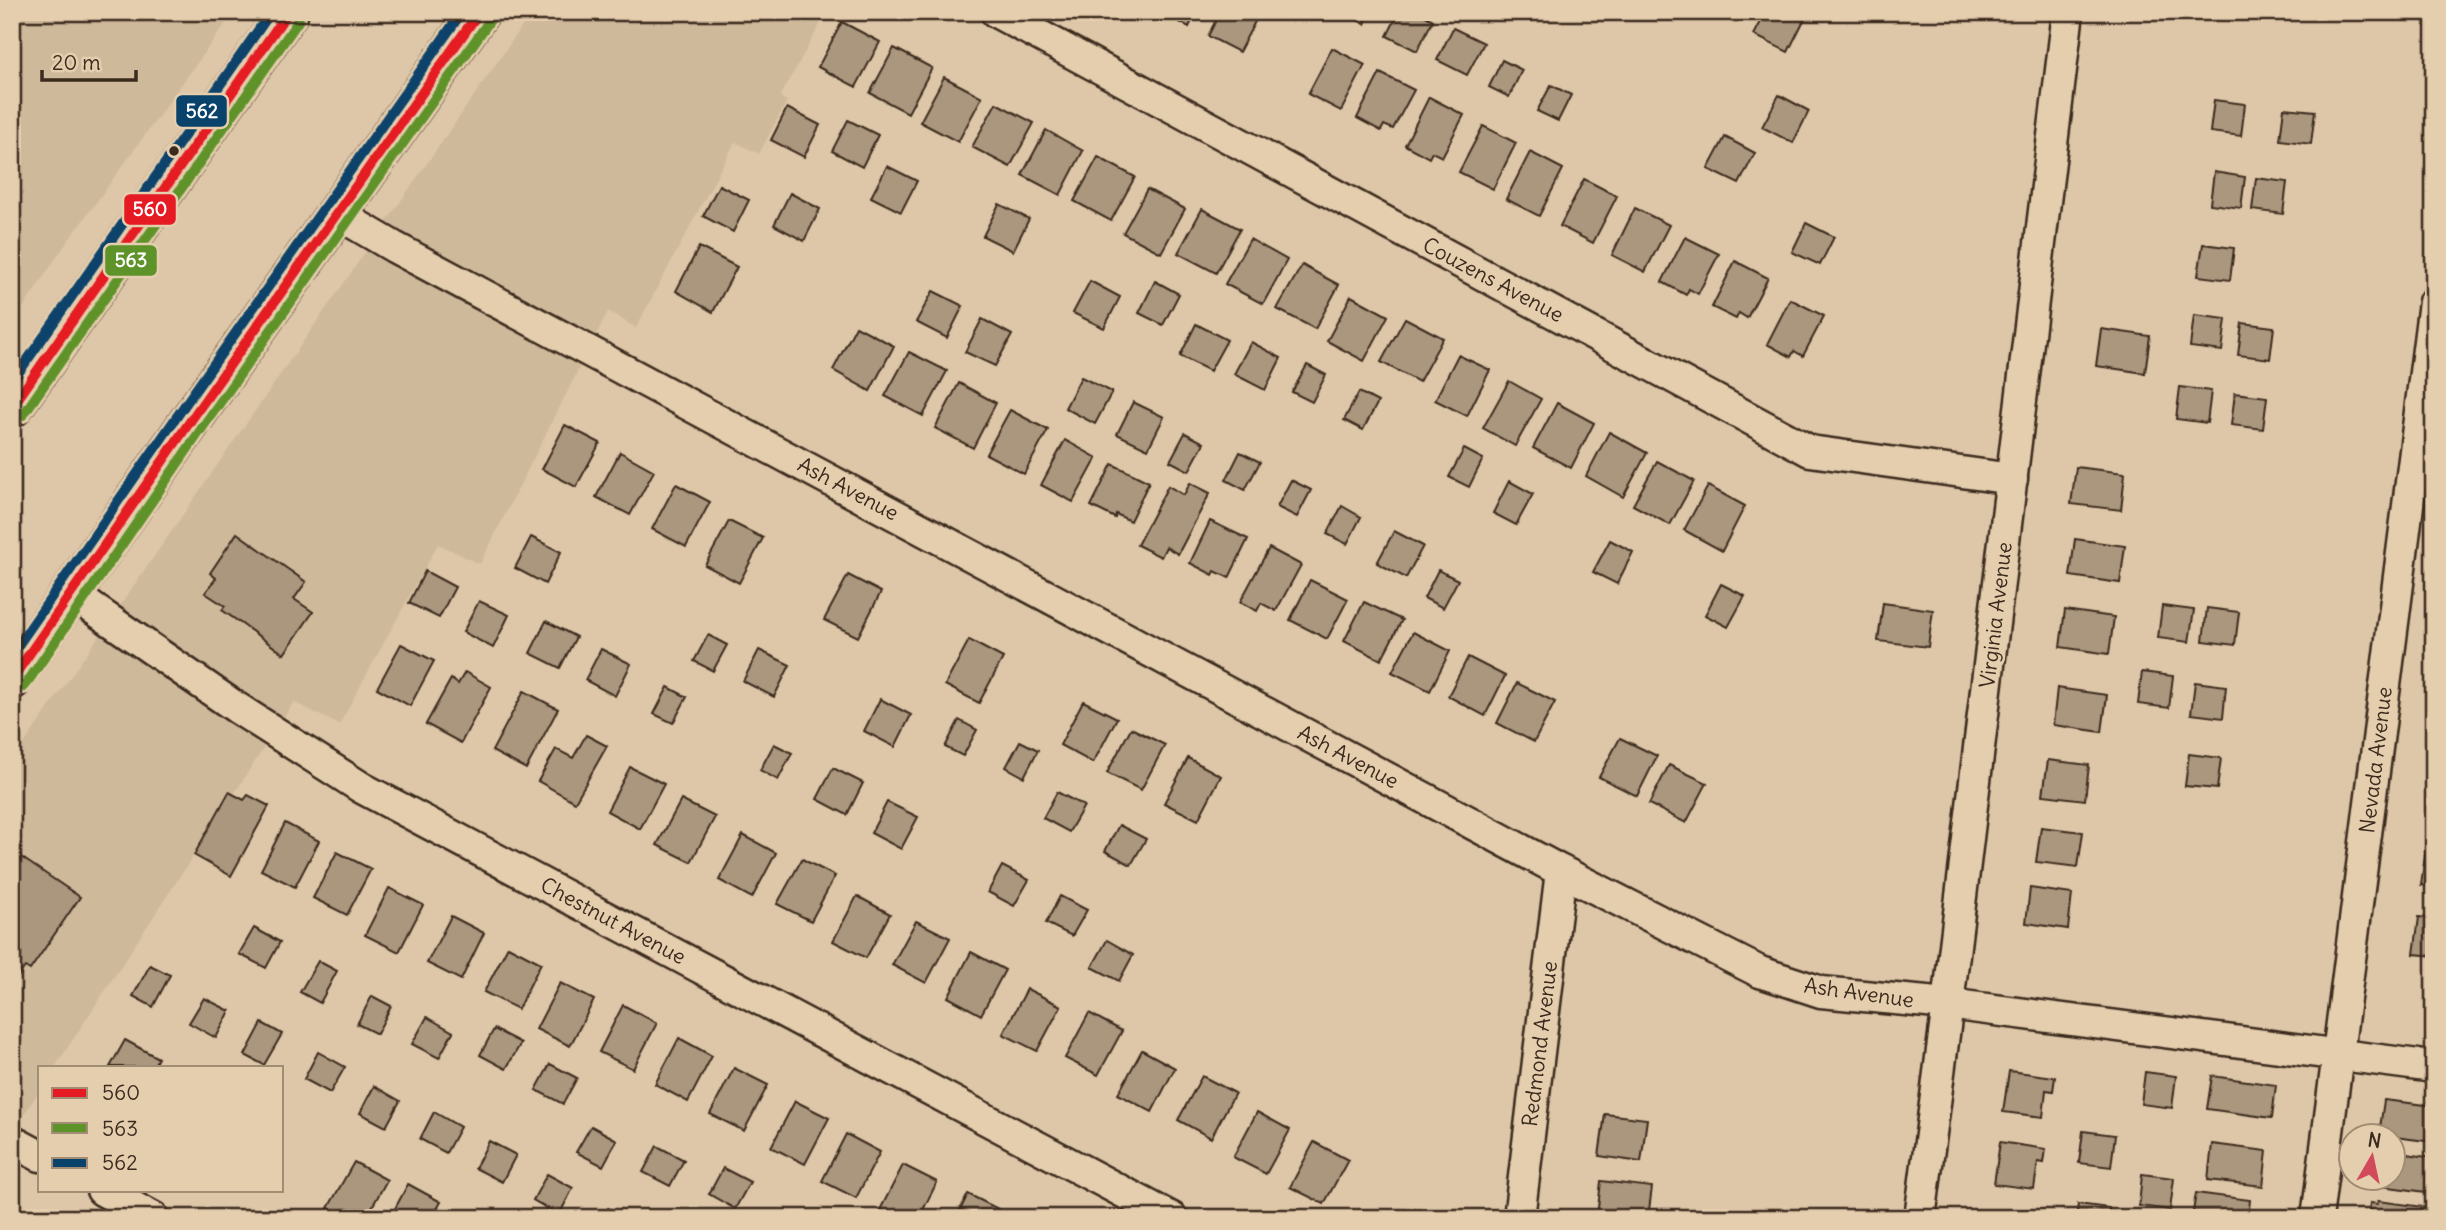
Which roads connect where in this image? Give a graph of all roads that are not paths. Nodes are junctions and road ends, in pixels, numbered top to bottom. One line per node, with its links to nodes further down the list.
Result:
1 (288, 12): 7 (main road)
2 (479, 12): 5 (main road)
3 (996, 12): 8 (street, Couzens Avenue)
4 (2068, 12): 8 (street, Virginia Avenue)
5 (338, 214): 9 (main road); 11 (street, Ash Avenue)
6 (2434, 302): 13 (street, Nevada Avenue)
7 (12, 407)
8 (2012, 479): 12 (street, Virginia Avenue)
9 (72, 594): 10 (main road); 19 (street, Chestnut Avenue)
10 (12, 679)
11 (1561, 871): 12 (street, Ash Avenue); 20 (street, Redmond Avenue)
12 (1948, 1004): 13 (street, Ash Avenue); 21 (street, Virginia Avenue)
13 (2338, 1053): 14 (street, Ash Avenue); 22 (street, Nevada Avenue)
14 (2434, 1066)
15 (12, 1141): 16 (street)
16 (38, 1155)
17 (106, 1192): 18 (street)
18 (154, 1218)
19 (1172, 1218)
20 (1520, 1218)
21 (1920, 1218)
22 (2317, 1218)

